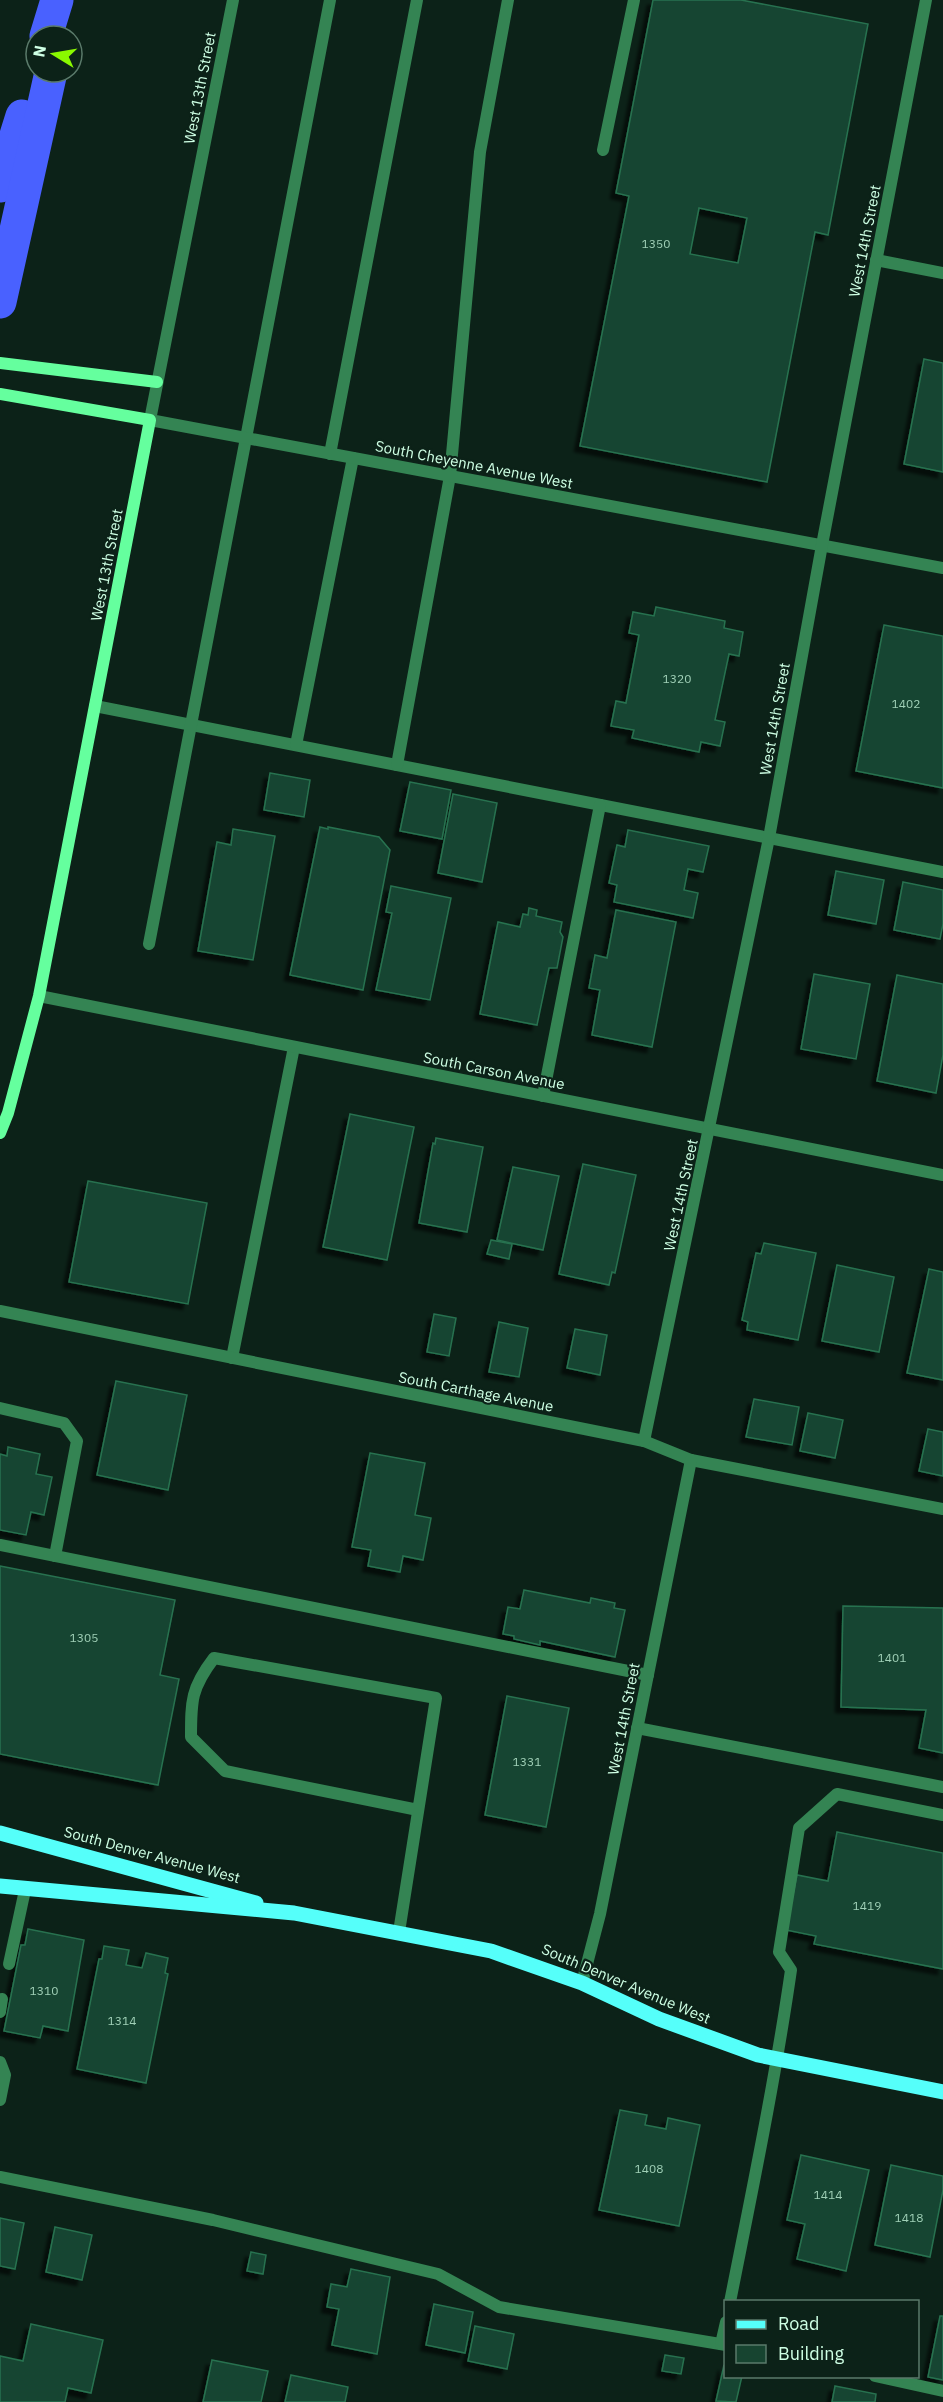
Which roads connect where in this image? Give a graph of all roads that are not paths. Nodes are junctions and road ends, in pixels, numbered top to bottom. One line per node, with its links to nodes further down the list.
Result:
1 (57, 0): 9 (highway)
2 (67, 0): 10 (highway)
3 (233, 0): 19 (street, West 13th Street)
4 (330, 0): 22 (street)
5 (417, 0): 23 (street)
6 (508, 0): 25 (street)
7 (634, 0): 13 (street)
8 (926, 0): 15 (street, West 14th Street)
9 (50, 24)
10 (62, 24)
11 (31, 84): 14 (highway)
12 (48, 84): 17 (highway)
13 (603, 150)
14 (0, 186)
15 (876, 260): 16 (street); 26 (street, West 14th Street)
16 (943, 273)
17 (0, 302)
18 (0, 363): 19 (main road)
19 (157, 382): 21 (street, West 13th Street)
20 (0, 394): 21 (main road, South Cheyenne Avenue West)
21 (150, 420): 22 (street, South Cheyenne Avenue West); 28 (main road, West 13th Street)
22 (245, 438): 23 (street, South Cheyenne Avenue West); 29 (street)
23 (330, 454): 24 (street, South Cheyenne Avenue West)
24 (353, 458): 25 (street, South Cheyenne Avenue West); 30 (street)
25 (450, 476): 26 (street, South Cheyenne Avenue West); 31 (street)
26 (822, 545): 27 (street, South Cheyenne Avenue West); 33 (street, West 14th Street)
27 (943, 568)
28 (95, 706): 29 (street); 36 (main road, West 13th Street)
29 (189, 724): 30 (street); 35 (street)
30 (296, 745): 31 (street)
31 (397, 765): 32 (street)
32 (600, 805): 33 (street); 38 (street)
33 (769, 838): 34 (street); 39 (street, West 14th Street)
34 (943, 872)
35 (149, 944)
36 (39, 996): 37 (street, South Carson Avenue); 40 (main road, West 13th Street)
37 (294, 1047): 38 (street, South Carson Avenue); 43 (street)
38 (543, 1096): 39 (street, South Carson Avenue)
39 (710, 1130): 41 (street, South Carson Avenue); 45 (street, West 14th Street)
40 (0, 1133)
41 (943, 1175)
42 (0, 1311): 43 (street, South Carthage Avenue)
43 (232, 1358): 45 (street, South Carthage Avenue)
44 (0, 1408): 49 (street)
45 (644, 1441): 46 (street, South Carthage Avenue)
46 (691, 1460): 47 (street, South Carthage Avenue); 50 (street, West 14th Street)
47 (943, 1509)
48 (0, 1545): 49 (street)
49 (56, 1556): 50 (street)
50 (648, 1675): 51 (street, West 14th Street)
51 (637, 1728): 52 (street); 61 (street, West 14th Street)
52 (943, 1787)
53 (418, 1810): 53 (street); 59 (street)
54 (943, 1815): 64 (street)
55 (0, 1833): 58 (main road, South Denver Avenue West)
56 (0, 1886): 57 (main road, South Denver Avenue West)
57 (25, 1890): 58 (main road, South Denver Avenue West); 60 (street)
58 (294, 1913): 59 (main road, South Denver Avenue West)
59 (399, 1932): 61 (main road, South Denver Avenue West)
60 (9, 1964)
61 (582, 1983): 64 (main road, South Denver Avenue West)
62 (2, 1999): 63 (street)
63 (0, 2012)
64 (778, 2059): 66 (main road, South Denver Avenue West); 69 (street)
65 (0, 2062): 67 (street)
66 (943, 2092)
67 (0, 2100)
68 (0, 2177): 70 (street)
69 (729, 2300)
70 (723, 2345)
71 (884, 2378): 72 (street)
72 (943, 2391)

